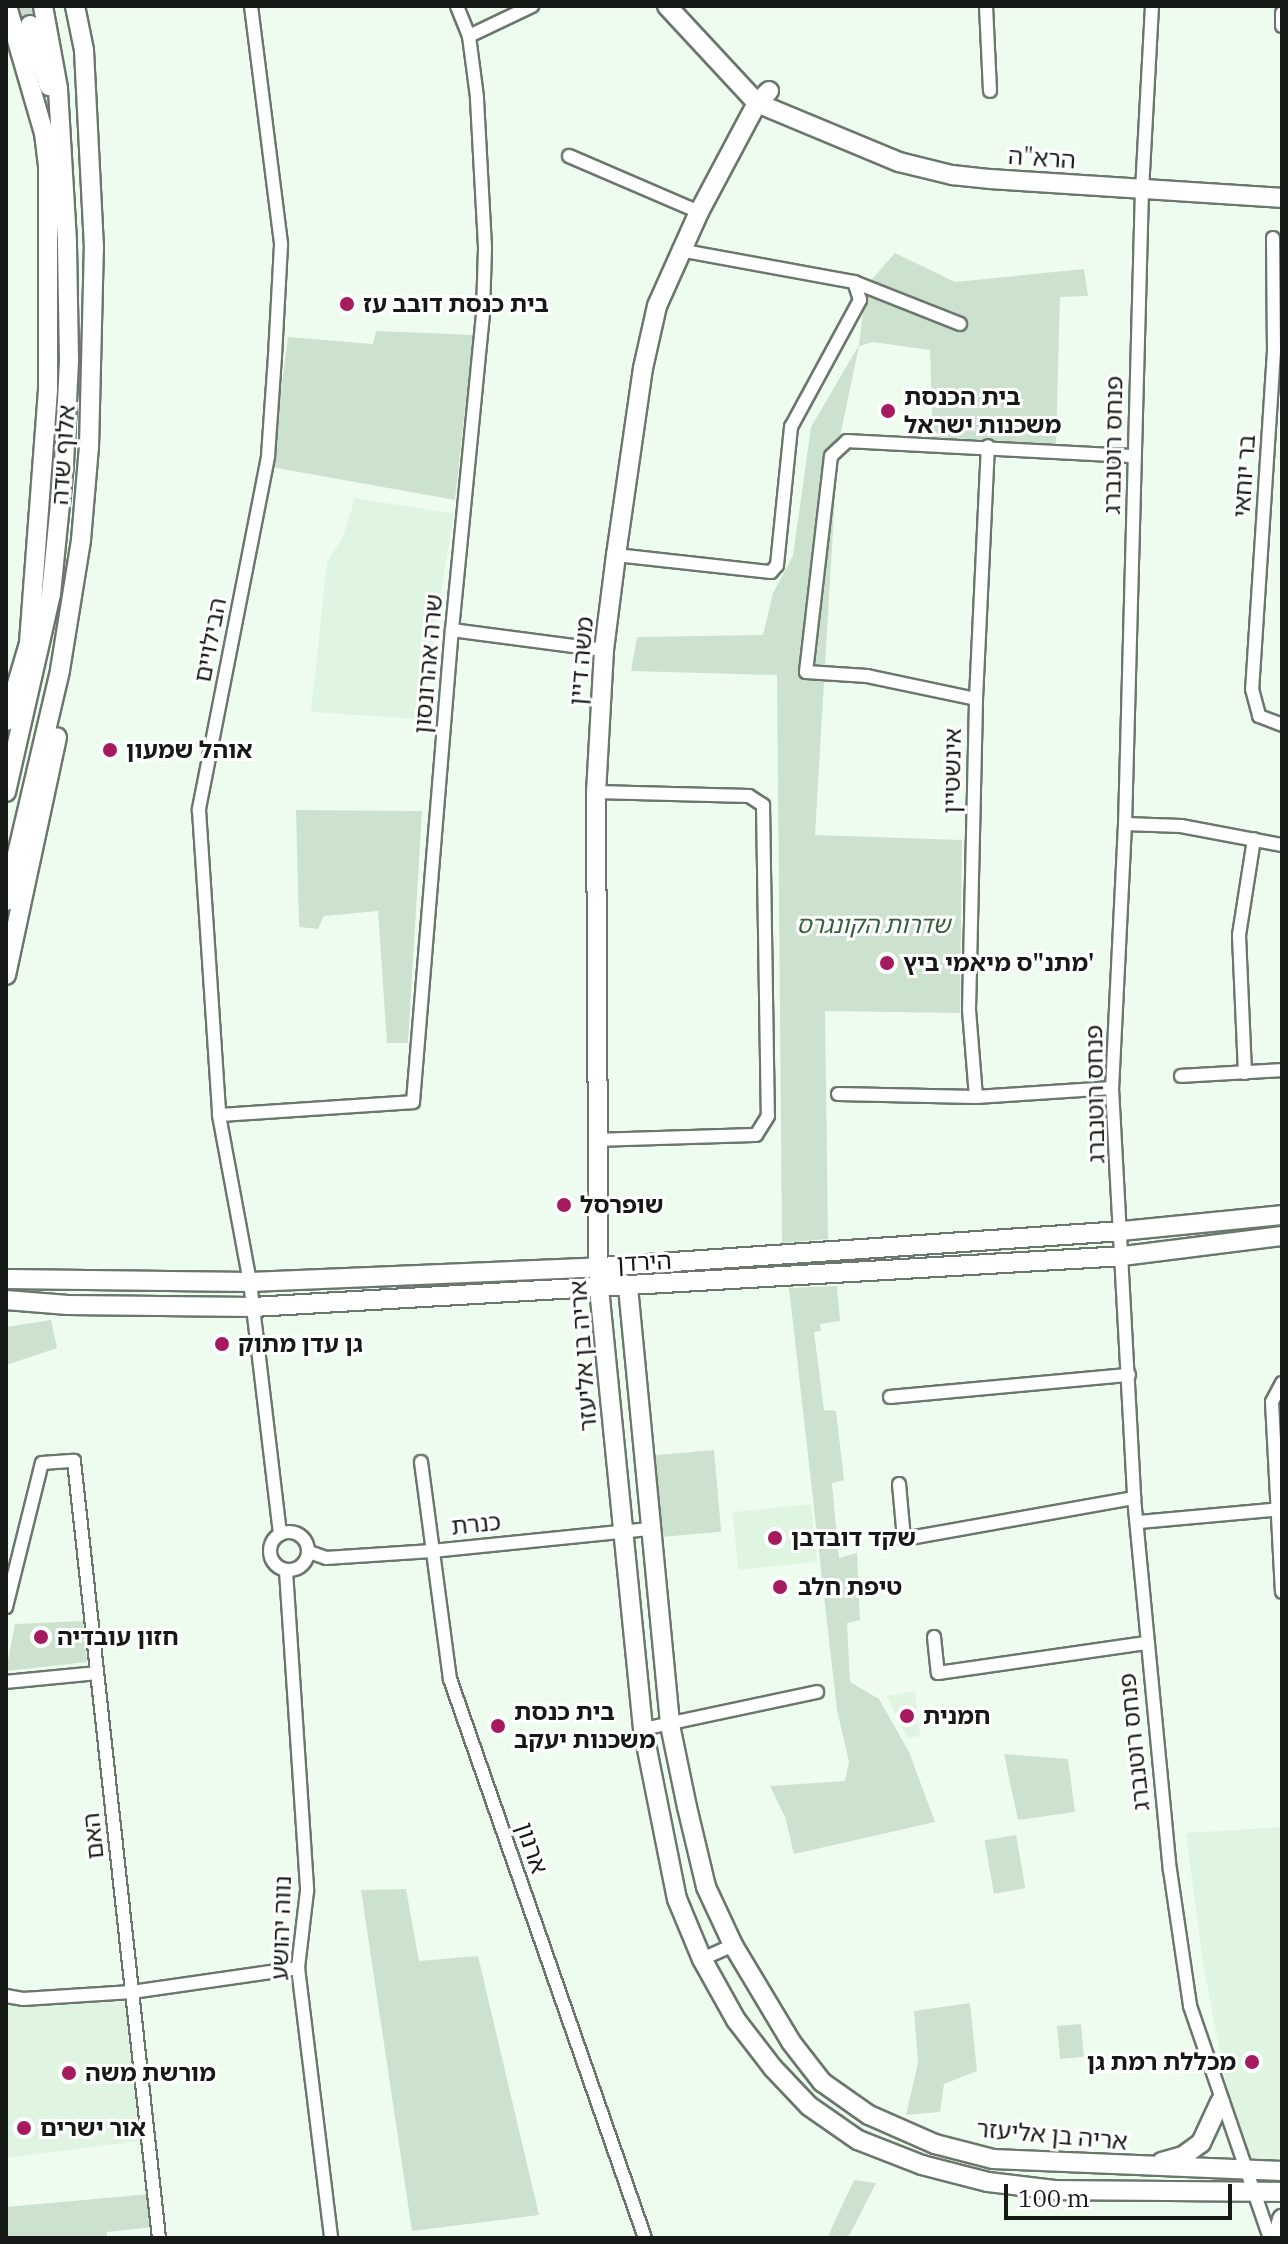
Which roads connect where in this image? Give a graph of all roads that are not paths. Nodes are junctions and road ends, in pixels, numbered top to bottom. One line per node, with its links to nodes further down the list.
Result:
1 (7, 6): 32 (street)
2 (43, 6): 16 (street, אלוף שדה)
3 (75, 6): 28 (street, אלוף שדה)
4 (251, 6): 50 (street, הבילויים)
5 (457, 6): 13 (street, שרה אהרונסון)
6 (532, 6): 13 (street)
7 (667, 6): 15 (street, הרא"ה)
8 (986, 6): 14 (street)
9 (1152, 6): 18 (street, פנחס רוטנברג)
10 (1282, 13): 12 (street)
11 (30, 25): 16 (street)
12 (1282, 26)
13 (469, 36): 31 (street, שרה אהרונסון)
14 (990, 91)
15 (763, 97): 18 (street, הרא"ה); 20 (street, משה דיין)
16 (61, 127): 29 (street, אלוף שדה)
17 (569, 156): 20 (street)
18 (1142, 189): 19 (street, הרא"ה); 27 (street, פנחס רוטנברג)
19 (1282, 198)
20 (699, 212): 22 (street, משה דיין)
21 (1273, 238): 25 (street, בר יוחאי)
22 (679, 250): 23 (street); 30 (street, משה דיין)
23 (854, 282): 24 (street); 30 (street)
24 (960, 324)
25 (1278, 352): 36 (street, בר יוחאי)
26 (988, 446): 27 (street); 34 (street, אינשטיין); 34 (street)
27 (1135, 456): 39 (street, פנחס רוטנברג)
28 (81, 540): 42 (street, אלוף שדה); 43 (street)
29 (57, 546): 32 (street); 37 (street, אלוף שדה)
30 (616, 555): 33 (street, משה דיין)
31 (452, 630): 33 (street); 50 (street, שרה אהרונסון)
32 (29, 645): 35 (street)
33 (604, 650): 38 (street, משה דיין)
34 (976, 699): 49 (street, אינשטיין)
35 (6, 721)
36 (1282, 725)
37 (6, 792)
38 (596, 792): 51 (street, משה דיין); 51 (street)
39 (1125, 824): 40 (street); 47 (street, פנחס רוטנברג)
40 (1254, 839): 41 (street); 45 (street)
41 (1282, 845)
42 (6, 901)
43 (6, 975)
44 (1282, 1070): 45 (street)
45 (1245, 1073): 46 (street)
46 (1181, 1076)
47 (1112, 1088): 49 (street); 53 (street, פנחס רוטנברג)
48 (838, 1094): 49 (street)
49 (976, 1097)
50 (219, 1115): 58 (street, הבילויים)
51 (600, 1140): 56 (street, משה דיין)
52 (1282, 1215): 53 (street, הירדן)
53 (1122, 1231): 55 (street, פנחס רוטנברג); 56 (street, הירדן)
54 (1282, 1236): 55 (street, הירדן)
55 (1123, 1256): 59 (street, הירדן); 63 (street, פנחס רוטנברג)
56 (601, 1267): 58 (street, הירדן); 59 (street, אריה בן אליעזר); 60 (street, אריה בן אליעזר)
57 (6, 1279): 58 (street, הירדן)
58 (250, 1282): 62 (street)
59 (628, 1287): 60 (street, הירדן); 71 (street, אריה בן אליעזר)
60 (599, 1288): 62 (street, הירדן); 72 (street, אריה בן אליעזר)
61 (6, 1300): 62 (street, הירדן)
62 (253, 1307): 73 (street)
63 (1129, 1375): 65 (street); 68 (street, פנחס רוטנברג)
64 (1282, 1383): 69 (street)
65 (890, 1397)
66 (421, 1462): 74 (street, ארנון)
67 (899, 1484): 68 (street)
68 (1134, 1498): 70 (street, פנחס רוטנברג)
69 (1279, 1509): 70 (street); 77 (street)
70 (1139, 1522): 80 (street, פנחס רוטנברג)
71 (649, 1529): 72 (street, כנרת); 84 (street, אריה בן אליעזר)
72 (621, 1532): 74 (street, כנרת); 85 (street, אריה בן אליעזר)
73 (280, 1534): 75 (street); 76 (street)
74 (432, 1551): 75 (street, כנרת); 100 (street, ארנון)
75 (309, 1552): 76 (street)
76 (286, 1571): 88 (street, נווה יהושע)
77 (1282, 1592)
78 (6, 1607): 81 (street, האם)
79 (934, 1637): 80 (street)
80 (1146, 1643): 91 (street, פנחס רוטנברג)
81 (97, 1673): 82 (street); 89 (street, האם)
82 (6, 1682)
83 (817, 1692): 84 (street)
84 (670, 1725): 85 (street); 86 (street, אריה בן אליעזר)
85 (643, 1729): 87 (street, אריה בן אליעזר)
86 (733, 1945): 87 (street); 92 (street, אריה בן אליעזר)
87 (702, 1959): 95 (street, אריה בן אליעזר)
88 (298, 1968): 89 (street); 99 (street, נווה יהושע)
89 (132, 1992): 90 (street); 98 (street, האם)
90 (6, 1996)
91 (1220, 2102): 92 (street); 93 (street, פנחס רוטנברג)
92 (1149, 2167): 93 (street, אריה בן אליעזר)
93 (1244, 2169): 94 (street, אריה בן אליעזר); 95 (street, פנחס רוטנברג)
94 (1282, 2171)
95 (1254, 2192): 96 (street, אריה בן אליעזר); 101 (street, פנחס רוטנברג)
96 (1282, 2192)
97 (1282, 2219): 102 (street)
98 (159, 2238)
99 (331, 2238)
100 (645, 2238)
101 (1270, 2238)
102 (1277, 2238)

